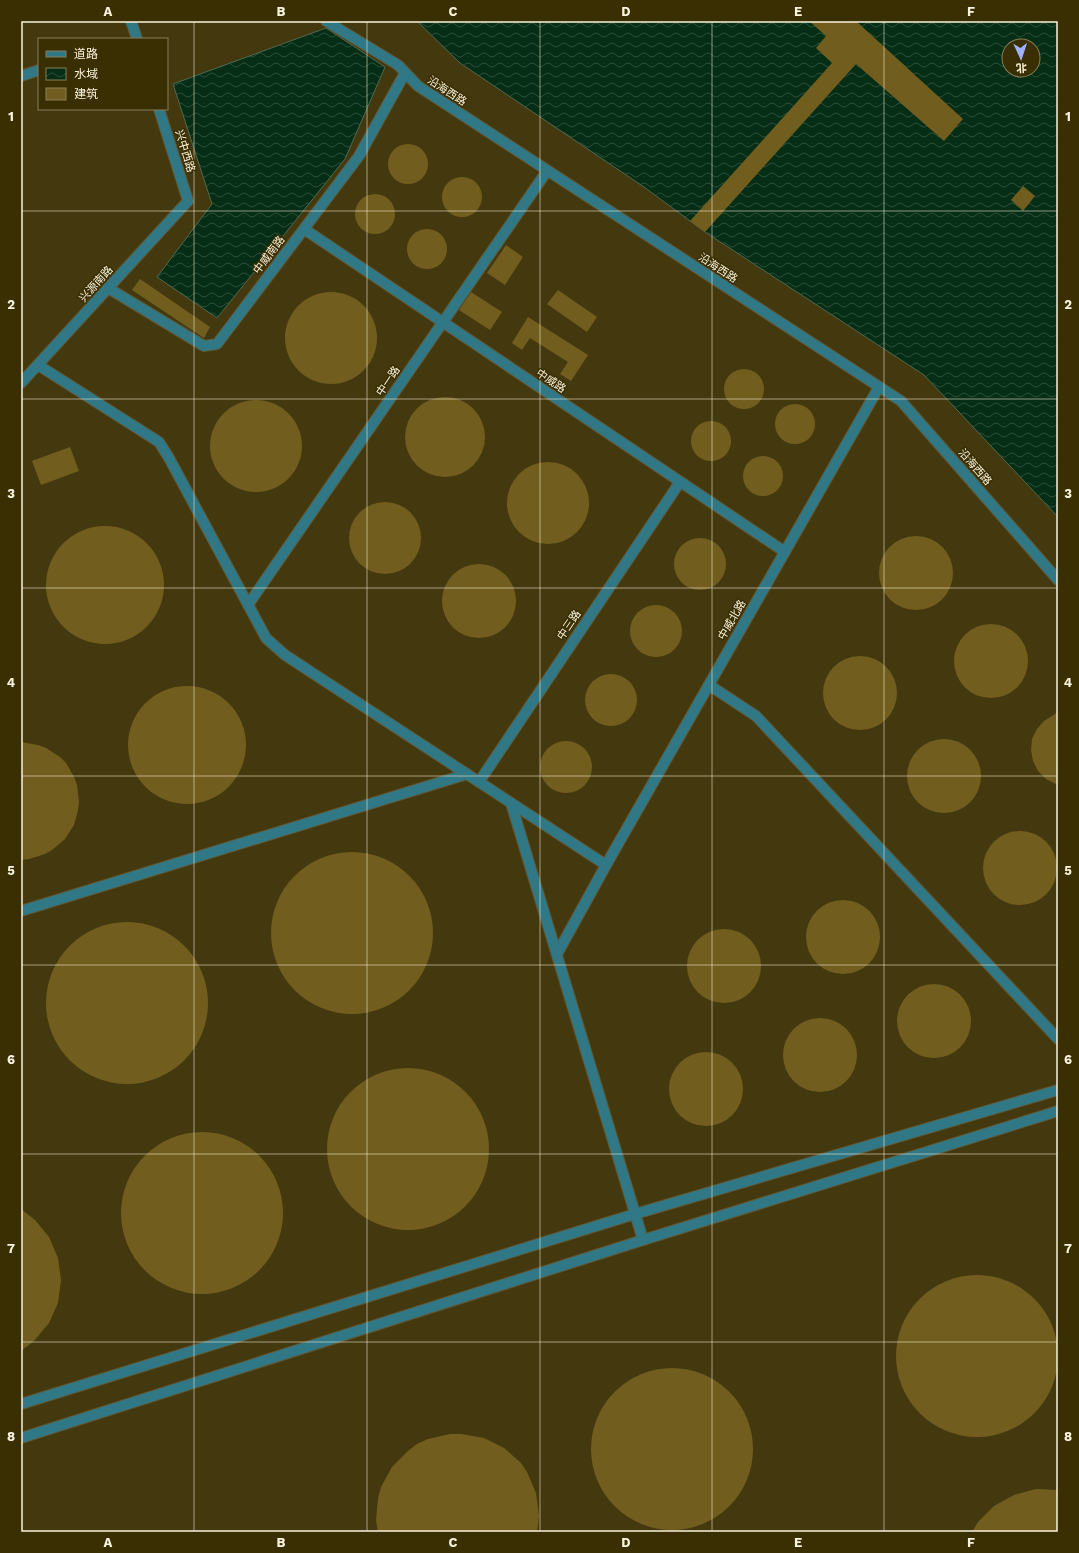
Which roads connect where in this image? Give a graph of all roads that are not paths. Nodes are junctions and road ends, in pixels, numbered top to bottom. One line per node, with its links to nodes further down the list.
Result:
1 (131, 21): 3 (lane)
2 (326, 21): 5 (lane, 沿海西路)
3 (137, 38)
4 (38, 70): 6 (lane)
5 (405, 73): 8 (lane, 沿海西路); 10 (lane, 中威南路)
6 (21, 76)
7 (159, 110): 9 (lane, 兴中西路)
8 (547, 170): 12 (lane, 中一路); 15 (lane, 沿海西路)
9 (188, 201): 11 (lane, 兴源南路)
10 (304, 230): 11 (lane, 中威南路); 12 (lane, 中威路)
11 (108, 288): 13 (lane, 兴源南路)
12 (442, 323): 16 (lane, 中威路); 19 (lane, 中一路)
13 (38, 364): 14 (lane, 兴源南路); 19 (lane)
14 (21, 383)
15 (879, 386): 17 (lane, 中威北路); 18 (lane, 沿海西路)
16 (680, 482): 17 (lane, 中威路); 22 (lane, 中三路)
17 (784, 552): 20 (lane, 中威北路)
18 (1058, 580)
19 (248, 606): 21 (lane)
20 (709, 685): 24 (lane, 中威北路); 27 (lane)
21 (467, 774): 22 (lane); 25 (lane)
22 (479, 782): 23 (lane)
23 (511, 803): 24 (lane); 26 (lane)
24 (606, 865): 26 (lane, 中威北路)
25 (21, 911)
26 (557, 954): 30 (lane)
27 (1058, 1039)
28 (1058, 1090): 30 (lane)
29 (1058, 1111): 31 (lane)
30 (635, 1214): 31 (lane); 32 (lane)
31 (643, 1240): 33 (lane)
32 (21, 1404)
33 (21, 1438)

